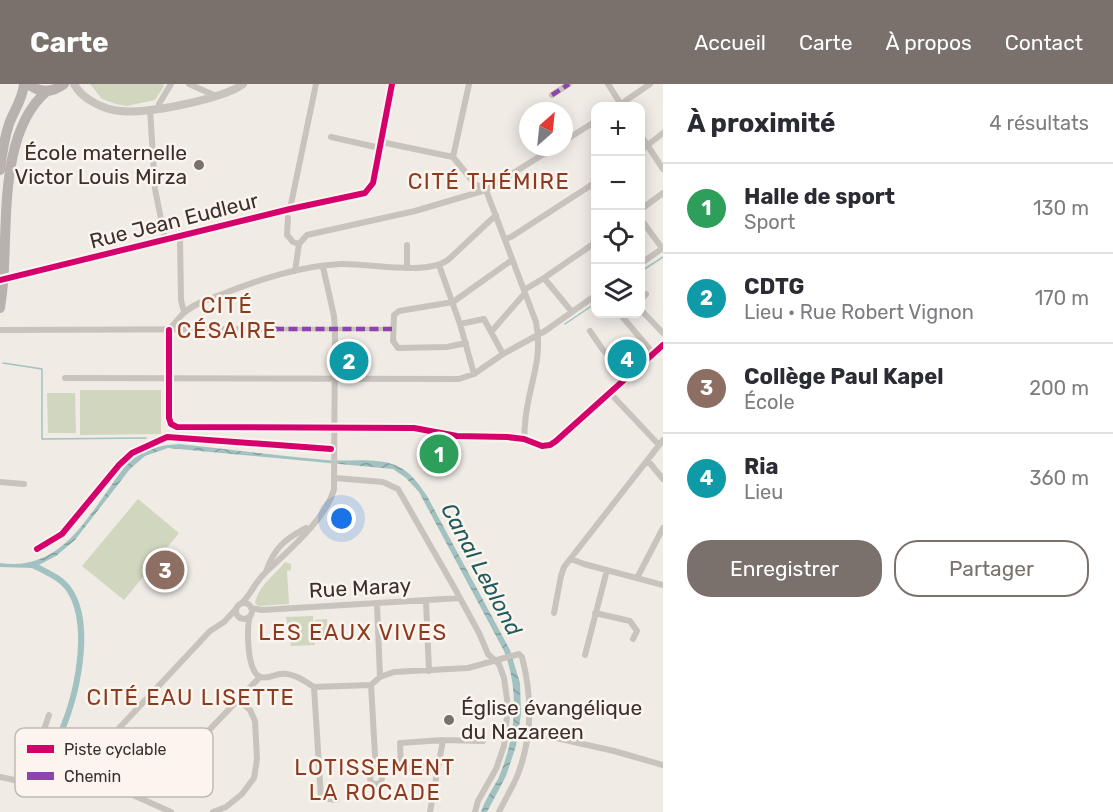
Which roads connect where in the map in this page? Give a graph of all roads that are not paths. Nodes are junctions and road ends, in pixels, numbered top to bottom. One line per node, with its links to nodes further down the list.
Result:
1 (26, 84): 12 (main road); 20 (main road)
2 (171, 84): 17 (street)
3 (189, 84): 14 (street)
4 (243, 84): 14 (street)
5 (316, 84): 35 (street)
6 (392, 84): 24 (street)
7 (470, 84): 28 (street)
8 (569, 84): 13 (street)
9 (608, 84): 15 (street)
10 (650, 84): 16 (street)
11 (76, 87): 12 (street); 17 (street)
12 (57, 88): 53 (main road)
13 (552, 95)
14 (216, 96): 17 (street)
15 (618, 102)
16 (625, 102)
17 (154, 109): 40 (street)
18 (591, 124): 21 (street)
19 (663, 133): 25 (street)
20 (3, 134): 30 (main road)
21 (573, 135)
22 (331, 137): 24 (street)
23 (645, 142): 25 (street)
24 (381, 145): 28 (street); 35 (street, Rue Jean Eudleur)
25 (648, 146): 26 (street); 29 (street)
26 (645, 148)
27 (541, 156): 32 (street)
28 (453, 157): 32 (street)
29 (663, 169)
30 (0, 170)
31 (591, 185): 41 (street)
32 (486, 190): 36 (street); 42 (street)
33 (663, 193): 34 (street)
34 (645, 206)
35 (290, 209): 39 (street, Rue Jean Eudleur)
36 (496, 215): 41 (street); 48 (street)
37 (288, 218): 42 (street)
38 (645, 225): 45 (street)
39 (180, 237): 40 (street, Rue Jean Eudleur); 58 (street)
40 (165, 239): 53 (street, Rue Jean Eudleur)
41 (505, 239): 46 (street)
42 (299, 244): 51 (street)
43 (407, 245): 50 (street)
44 (591, 246): 52 (street)
45 (663, 248): 47 (street)
46 (512, 260): 54 (street); 56 (street)
47 (645, 261)
48 (439, 265): 50 (street); 56 (street)
49 (323, 267): 50 (street); 51 (street); 67 (street)
50 (407, 267)
51 (296, 271): 58 (street)
52 (544, 279): 54 (street); 59 (street)
53 (2, 280): 57 (main road)
54 (524, 291): 69 (street); 70 (street)
55 (591, 299): 59 (street)
56 (453, 302): 62 (street); 64 (street)
57 (0, 308)
58 (184, 312): 66 (street)
59 (572, 312): 70 (street)
60 (645, 314): 71 (street)
61 (623, 318): 74 (street)
62 (460, 324): 69 (street); 72 (street)
63 (275, 329): 66 (street); 67 (street)
64 (393, 329): 67 (street); 72 (street)
65 (0, 330): 66 (street)
66 (169, 330): 79 (street)
67 (335, 330): 80 (street)
68 (590, 330): 77 (street)
69 (491, 332): 75 (street)
70 (538, 333): 75 (street); 83 (street)
71 (663, 333)
72 (466, 344): 76 (street)
73 (663, 345): 74 (street)
74 (653, 353): 77 (street)
75 (503, 354): 76 (street)
76 (474, 374): 80 (street)
77 (628, 375): 81 (street)
78 (65, 378): 79 (street)
79 (169, 378): 80 (street); 82 (street)
80 (335, 379): 82 (street)
81 (610, 393): 83 (street); 84 (street)
82 (335, 428): 83 (street); 86 (street)
83 (524, 439)
84 (661, 442): 85 (street)
85 (648, 461): 87 (street); 91 (street)
86 (335, 475): 95 (street); 96 (street)
87 (663, 478)
88 (0, 482): 89 (street)
89 (24, 484)
90 (663, 528): 93 (street)
91 (571, 559): 92 (street); 101 (street)
92 (607, 570): 93 (street); 102 (street)
93 (637, 578): 94 (street)
94 (663, 585)
95 (253, 592): 98 (street); 103 (street)
96 (460, 598): 97 (street, Rue Maray); 107 (street)
97 (426, 601): 99 (street, Rue Maray); 108 (street)
98 (242, 603): 100 (street); 103 (street)
99 (377, 604): 103 (street, Rue Maray); 110 (street)
100 (236, 609): 103 (street); 104 (street)
101 (554, 613)
102 (595, 613): 105 (street); 106 (street)
103 (248, 614): 104 (street, Rue Maray); 109 (street)
104 (224, 622): 116 (street)
105 (633, 639)
106 (585, 655)
107 (498, 660): 108 (street); 118 (street); 132 (street)
108 (429, 671): 110 (street)
109 (261, 677): 112 (street); 113 (street)
110 (380, 677): 111 (street)
111 (371, 685): 112 (street); 123 (street)
112 (314, 687): 128 (street)
113 (239, 700): 117 (street); 130 (street)
114 (49, 715): 115 (street)
115 (45, 728)
116 (119, 728)
117 (212, 728)
118 (529, 732): 121 (street); 133 (street)
119 (443, 740): 120 (street); 122 (street); 122 (street)
120 (483, 741)
121 (663, 765)
122 (438, 766): 131 (street)
123 (376, 772)
124 (0, 777): 125 (street)
125 (15, 780)
126 (138, 797): 127 (street)
127 (143, 799): 129 (street)
128 (337, 801)
129 (171, 812)
130 (213, 812)
131 (430, 812)
132 (475, 812)
133 (499, 812)

